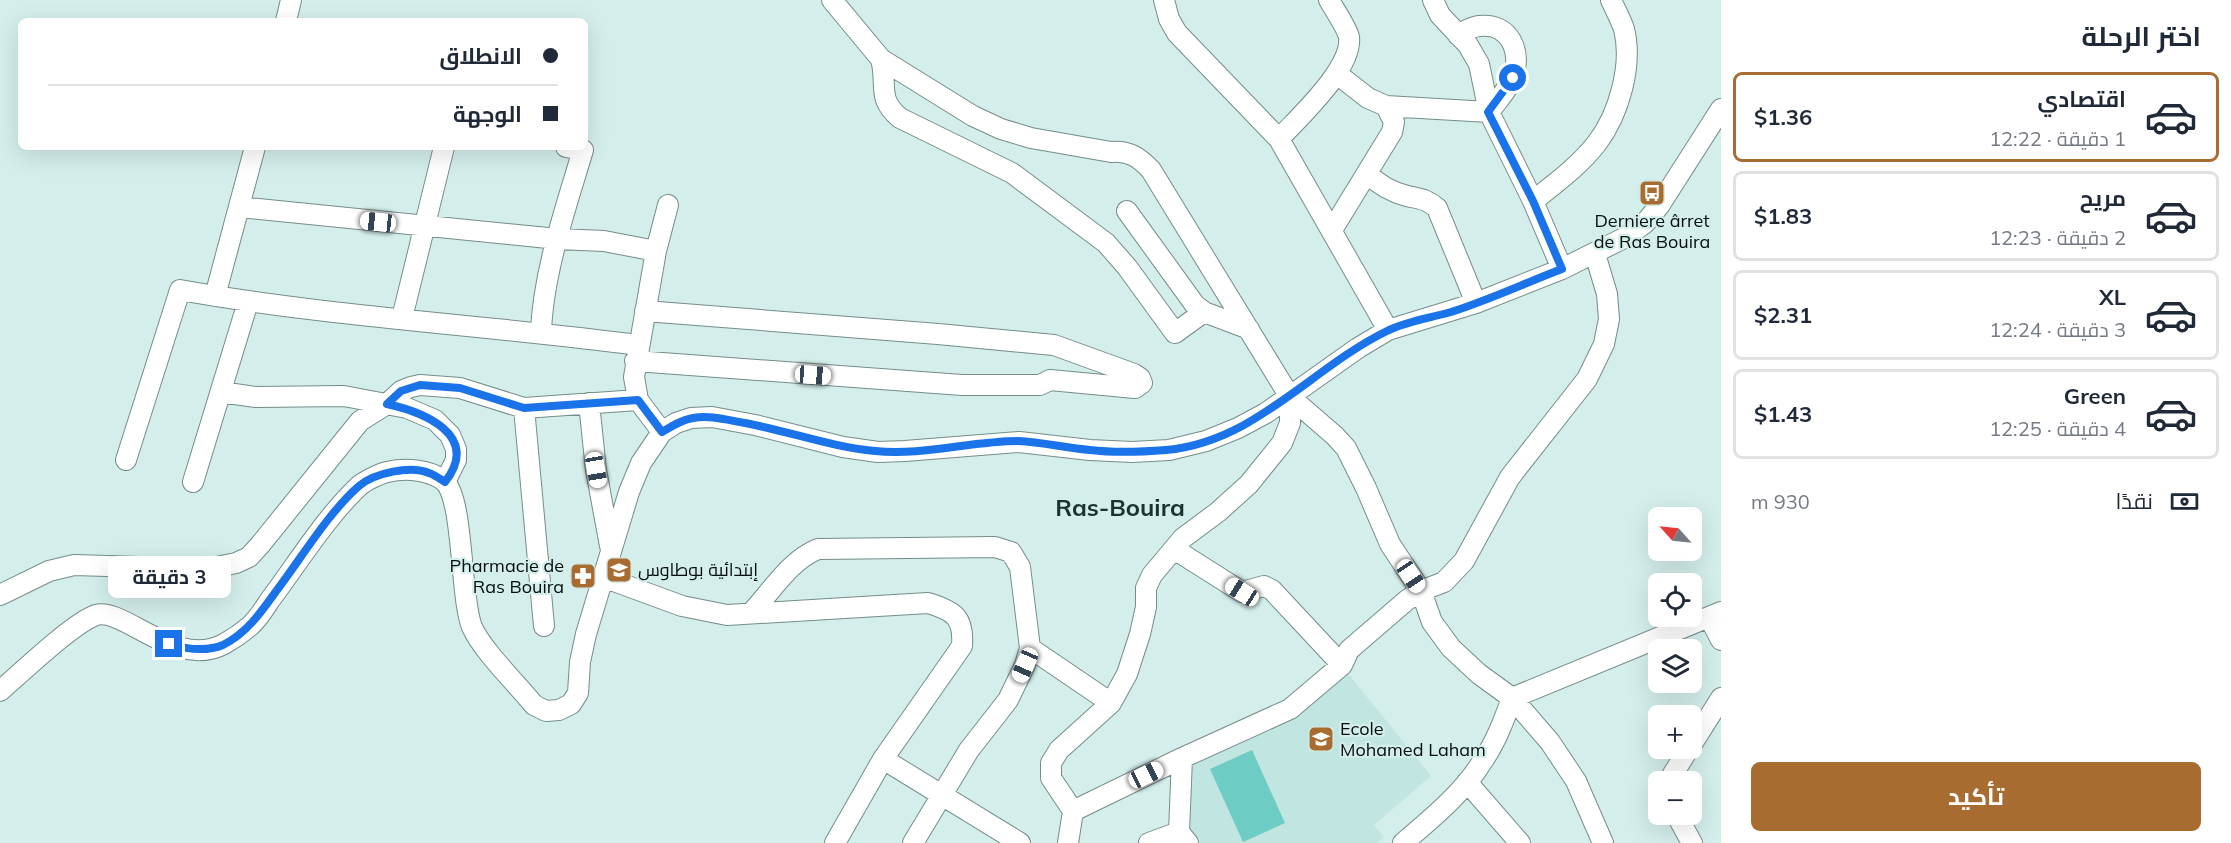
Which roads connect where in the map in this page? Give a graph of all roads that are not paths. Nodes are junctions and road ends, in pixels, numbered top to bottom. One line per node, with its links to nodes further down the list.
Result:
1 (291, 0): 7 (street)
2 (832, 0): 9 (street)
3 (1164, 0): 14 (street)
4 (1329, 0): 10 (street)
5 (1433, 0): 8 (street)
6 (1611, 0): 19 (street)
7 (287, 18)
8 (1458, 35): 13 (street); 13 (street)
9 (881, 59): 33 (street); 35 (street)
10 (1337, 74): 11 (street); 14 (street)
11 (1386, 106): 13 (street); 18 (street)
12 (1721, 109): 27 (street)
13 (1488, 112): 19 (street)
14 (1279, 139): 24 (street)
15 (254, 150): 21 (street)
16 (443, 150): 23 (street)
17 (583, 150): 25 (street)
18 (1368, 174): 24 (street); 31 (street)
19 (1533, 201): 28 (street)
20 (668, 205): 26 (street)
21 (239, 207): 23 (street); 29 (street)
22 (1127, 211): 33 (street)
23 (424, 227): 25 (street); 34 (street)
24 (1332, 230): 36 (street)
25 (558, 239): 26 (street); 37 (street)
26 (656, 251): 32 (street)
27 (1595, 254): 28 (street); 54 (street)
28 (1562, 269): 31 (street)
29 (214, 296): 30 (street); 46 (street)
30 (248, 302): 34 (street); 39 (street)
31 (1476, 303): 36 (street)
32 (645, 311): 38 (street); 38 (street)
33 (1204, 312): 35 (street)
34 (402, 318): 37 (street)
35 (1249, 330): 40 (street)
36 (1388, 330): 40 (street)
37 (541, 332): 38 (street)
38 (637, 353): 41 (street)
39 (221, 392): 43 (street); 48 (street)
40 (1290, 397): 45 (street); 51 (street); 54 (street)
41 (638, 400): 42 (street); 45 (street)
42 (589, 403): 44 (street); 52 (street)
43 (387, 404): 44 (street); 47 (street); 55 (street)
44 (524, 408): 58 (street)
45 (662, 432): 52 (street)
46 (126, 460)
47 (456, 460): 49 (street); 50 (street)
48 (194, 482)
49 (445, 482): 50 (street); 62 (street)
50 (459, 531): 53 (street)
51 (1174, 549): 61 (street); 65 (street)
52 (611, 550): 53 (street)
53 (603, 577): 56 (street)
54 (1421, 591): 61 (street); 63 (street)
55 (0, 596)
56 (751, 613): 60 (street); 68 (street)
57 (1715, 615): 59 (street); 63 (street)
58 (544, 626)
59 (1721, 640)
60 (1030, 648): 65 (street); 70 (street)
61 (1342, 665): 67 (street)
62 (0, 691)
63 (1512, 698): 69 (street); 75 (street)
64 (1721, 698): 66 (street)
65 (1111, 703): 71 (street)
66 (1702, 728)
67 (1182, 758): 71 (street); 73 (street)
68 (884, 759): 70 (street); 76 (street)
69 (1467, 782): 74 (street); 81 (street)
70 (941, 794): 77 (street); 78 (street)
71 (1073, 811): 79 (street)
72 (1682, 825): 82 (street)
73 (1184, 837): 80 (street)
74 (1416, 839)
75 (1597, 839)
76 (834, 843)
77 (913, 843)
78 (1020, 843)
79 (1068, 843)
80 (1149, 843)
81 (1520, 843)
82 (1692, 843)

